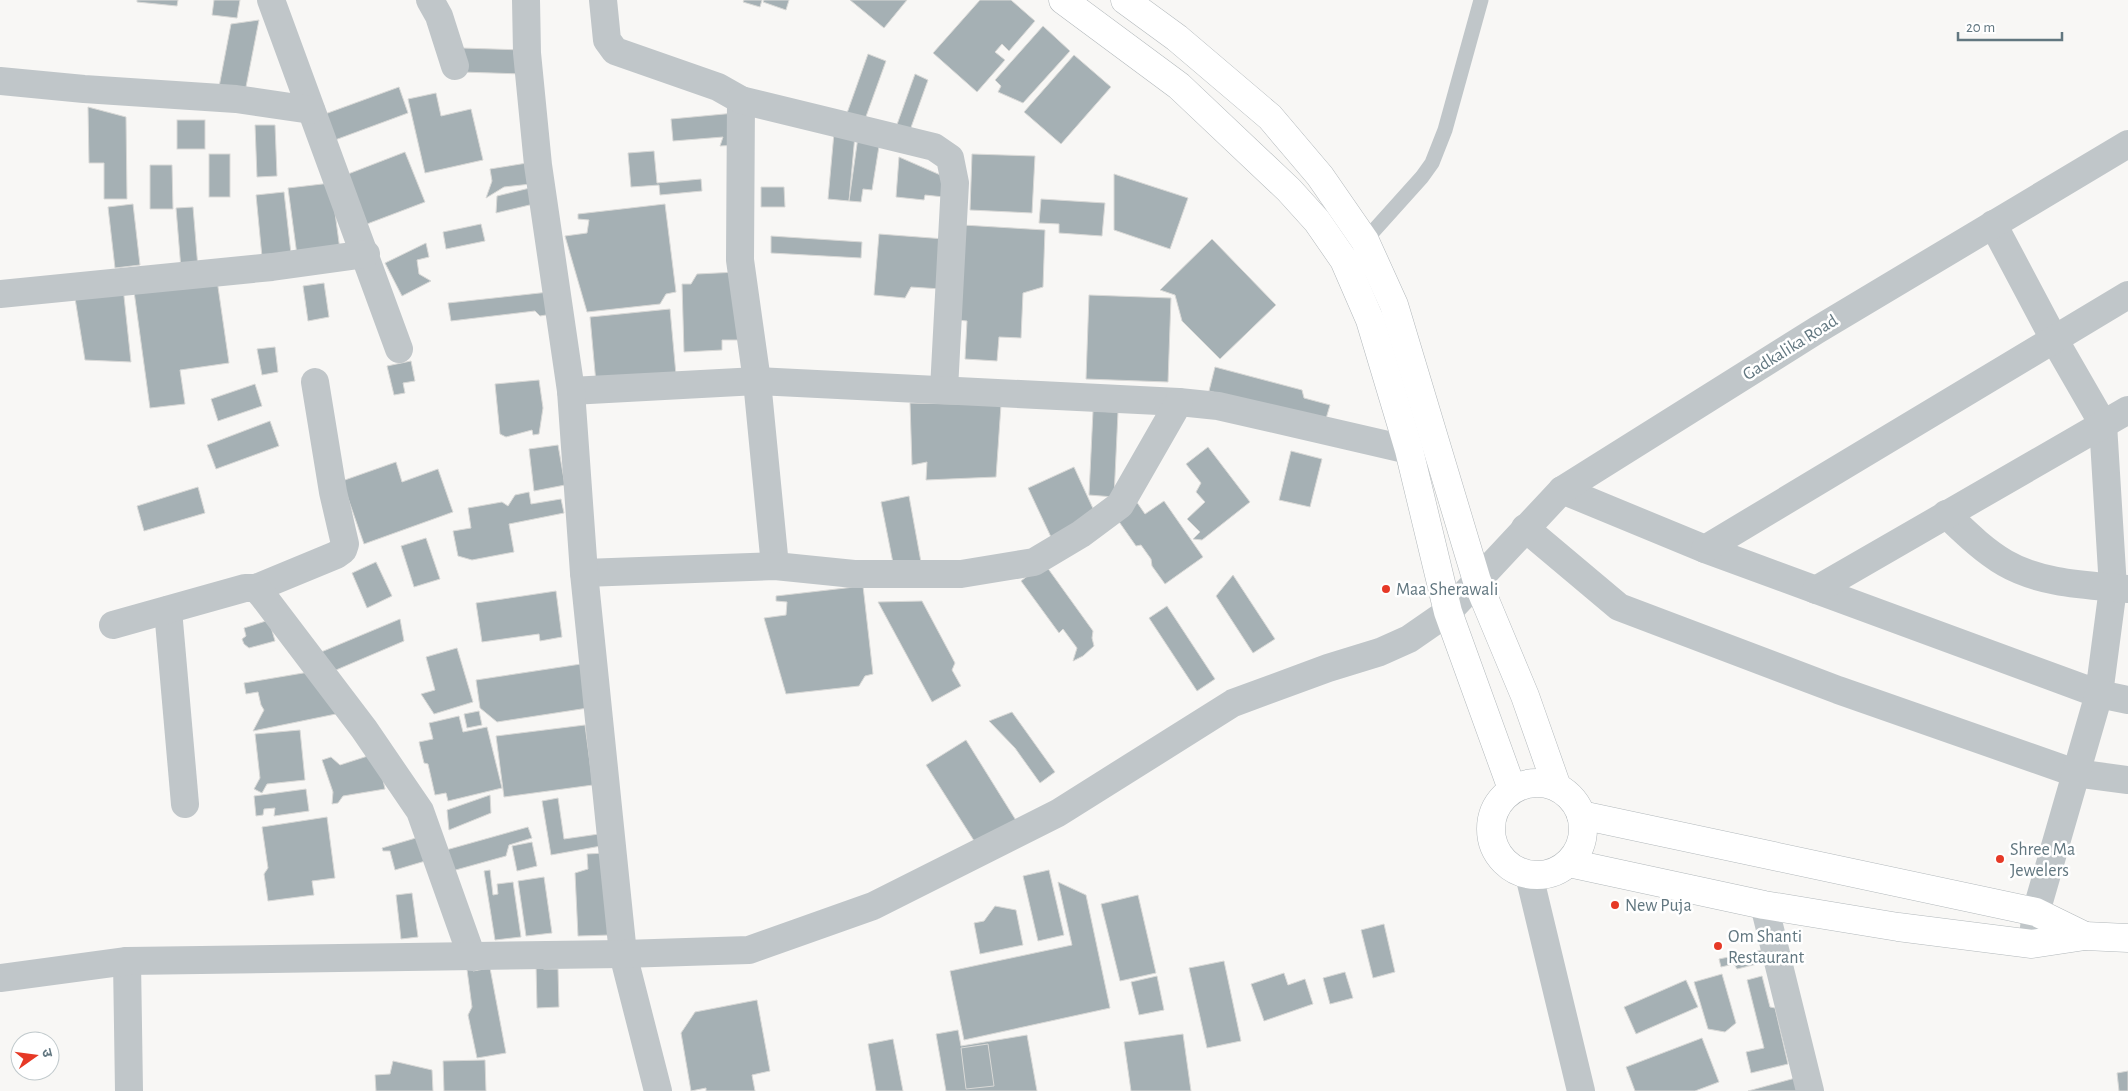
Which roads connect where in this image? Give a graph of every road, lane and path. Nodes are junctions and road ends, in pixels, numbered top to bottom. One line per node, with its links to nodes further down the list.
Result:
1 (271, 0): 11 (street)
2 (430, 0): 8 (street)
3 (526, 0): 24 (street)
4 (603, 0): 10 (street)
5 (1063, 0): 16 (main road)
6 (1125, 0): 14 (main road)
7 (1482, 0): 14 (lane)
8 (455, 66)
9 (0, 81): 11 (street)
10 (741, 100): 21 (street); 23 (street)
11 (311, 110): 15 (street)
12 (2128, 144): 13 (street, Gadkalika Road)
13 (1993, 224): 19 (street); 29 (street, Gadkalika Road)
14 (1365, 242): 16 (lane); 35 (main road)
15 (366, 254): 17 (street); 20 (street)
16 (1344, 260): 28 (main road)
17 (0, 294)
18 (2128, 295): 19 (street)
19 (2054, 339): 27 (street); 32 (street)
20 (398, 349)
21 (756, 381): 23 (street); 24 (street); 33 (street)
22 (315, 382): 36 (street)
23 (944, 390): 25 (street)
24 (571, 391): 34 (street)
25 (1179, 402): 28 (street); 33 (street)
26 (2128, 410): 27 (street)
27 (2103, 424): 30 (street); 37 (street)
28 (1409, 450): 40 (main road)
29 (1562, 490): 31 (street, Gadkalika Road); 32 (street)
30 (1946, 514): 37 (street); 38 (street)
31 (1525, 528): 35 (street, Gadkalika Road); 44 (street)
32 (1705, 549): 38 (street)
33 (774, 566): 34 (street)
34 (584, 573): 57 (street)
35 (1477, 581): 40 (street, Gadkalika Road); 46 (main road)
36 (256, 588): 39 (street); 58 (street)
37 (2121, 588): 42 (street)
38 (1816, 590): 42 (street)
39 (168, 610): 41 (street); 48 (street)
40 (1448, 612): 47 (main road); 57 (street, Gadkalika Road)
41 (112, 624)
42 (2099, 694): 43 (street); 44 (street)
43 (2128, 700)
44 (2075, 773): 45 (street); 53 (street)
45 (2128, 780)
46 (1557, 787): 47 (main road); 49 (main road)
47 (1512, 789): 51 (main road)
48 (185, 804)
49 (1581, 815): 50 (main road); 53 (main road)
50 (1569, 863): 51 (main road); 52 (main road)
51 (1529, 875): 63 (street)
52 (1764, 905): 56 (main road); 64 (street)
53 (2036, 912): 54 (main road); 56 (street)
54 (2085, 936): 55 (main road); 56 (main road)
55 (2128, 938)
56 (2032, 944)
57 (623, 954): 58 (street, Gadkalika Road); 62 (street)
58 (472, 957): 59 (street, Gadkalika Road)
59 (127, 961): 60 (street, Gadkalika Road); 61 (street)
60 (0, 978)
61 (129, 1091)
62 (658, 1091)
63 (1581, 1091)
64 (1810, 1091)

